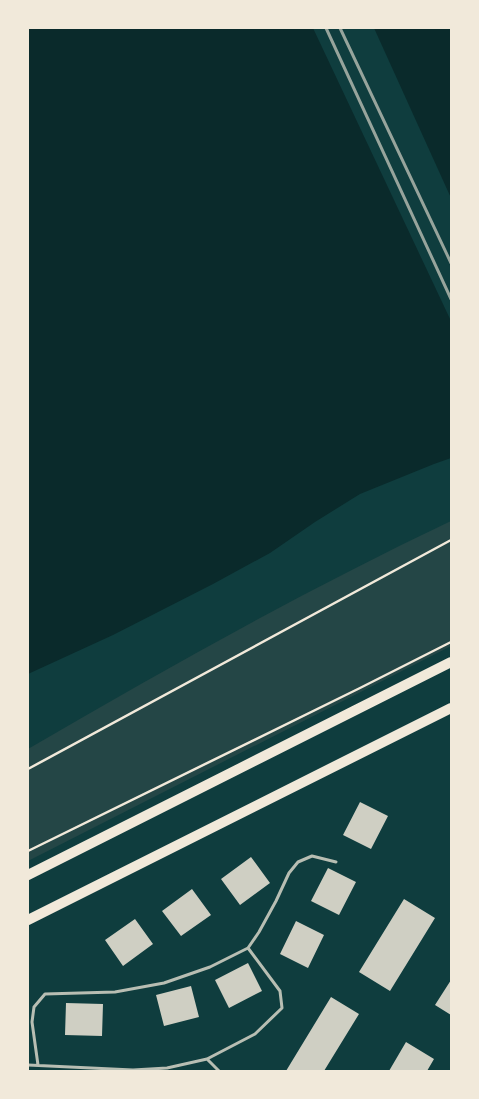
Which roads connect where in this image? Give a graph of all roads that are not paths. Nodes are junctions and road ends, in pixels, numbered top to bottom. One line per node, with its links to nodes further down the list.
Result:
1 (451, 662): 4 (main road)
2 (451, 708): 5 (main road)
3 (336, 862): 6 (lane)
4 (28, 875)
5 (28, 920)
6 (248, 948): 7 (lane); 9 (lane)
7 (207, 1059): 9 (lane); 10 (lane)
8 (28, 1064): 9 (lane)
9 (38, 1065)
10 (219, 1071)

